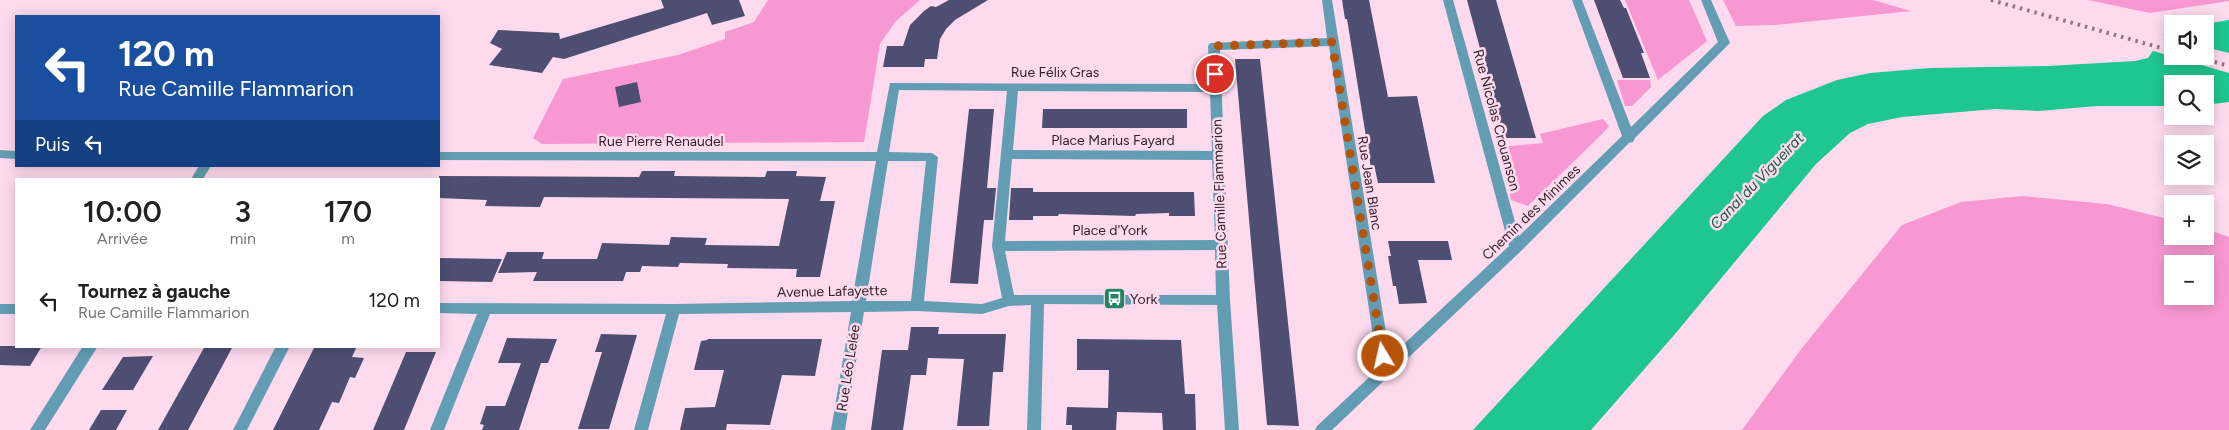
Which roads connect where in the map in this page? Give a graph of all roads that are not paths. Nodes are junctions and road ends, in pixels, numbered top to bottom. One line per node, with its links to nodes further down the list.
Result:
1 (1327, 0): 5 (street, Rue Jean Blanc)
2 (1448, 0): 20 (street, Rue Nicolas Crouanson)
3 (1577, 0): 9 (street)
4 (1706, 0): 9 (street, Chemin des Minimes)
5 (1332, 42): 8 (street, Rue Camille Flammarion); 33 (street, Rue Jean Blanc)
6 (894, 86): 7 (street, Rue Félix Gras); 14 (street, Rue Léo Lelée)
7 (1013, 87): 8 (street, Rue Félix Gras); 11 (street)
8 (1215, 88): 15 (street, Rue Camille Flammarion)
9 (1629, 139): 20 (street, Chemin des Minimes)
10 (0, 154): 12 (street)
11 (1007, 154): 15 (street, Place Marius Fayard); 19 (street)
12 (15, 155)
13 (440, 156): 14 (street, Rue Pierre Renaudel)
14 (882, 156): 24 (street, Rue Pierre Renaudel); 25 (street, Rue Léo Lelée)
15 (1218, 156): 18 (street, Rue Camille Flammarion)
16 (204, 167): 17 (street)
17 (198, 178)
18 (1222, 244): 19 (street, Place d'York); 23 (street, Rue Camille Flammarion)
19 (998, 246): 22 (street)
20 (1516, 247): 33 (street, Chemin des Minimes)
21 (1038, 299): 22 (street, Avenue Lafayette); 23 (street, Avenue Lafayette); 39 (street)
22 (1009, 300): 24 (street, Avenue Lafayette)
23 (1223, 300): 40 (street, Rue Camille Flammarion)
24 (917, 306): 25 (street, Avenue Lafayette)
25 (858, 307): 30 (street, Avenue Lafayette); 38 (street, Rue Léo Lelée)
26 (440, 308): 29 (street, Avenue Lafayette)
27 (0, 309): 28 (street)
28 (15, 309)
29 (485, 309): 30 (street, Avenue Lafayette); 36 (street)
30 (674, 309): 37 (street)
31 (90, 348): 34 (street)
32 (282, 348): 35 (street)
33 (1385, 372): 41 (street, Chemin des Minimes)
34 (37, 430)
35 (240, 430)
36 (437, 430)
37 (641, 430)
38 (838, 430)
39 (1034, 430)
40 (1232, 430)
41 (1322, 430)

